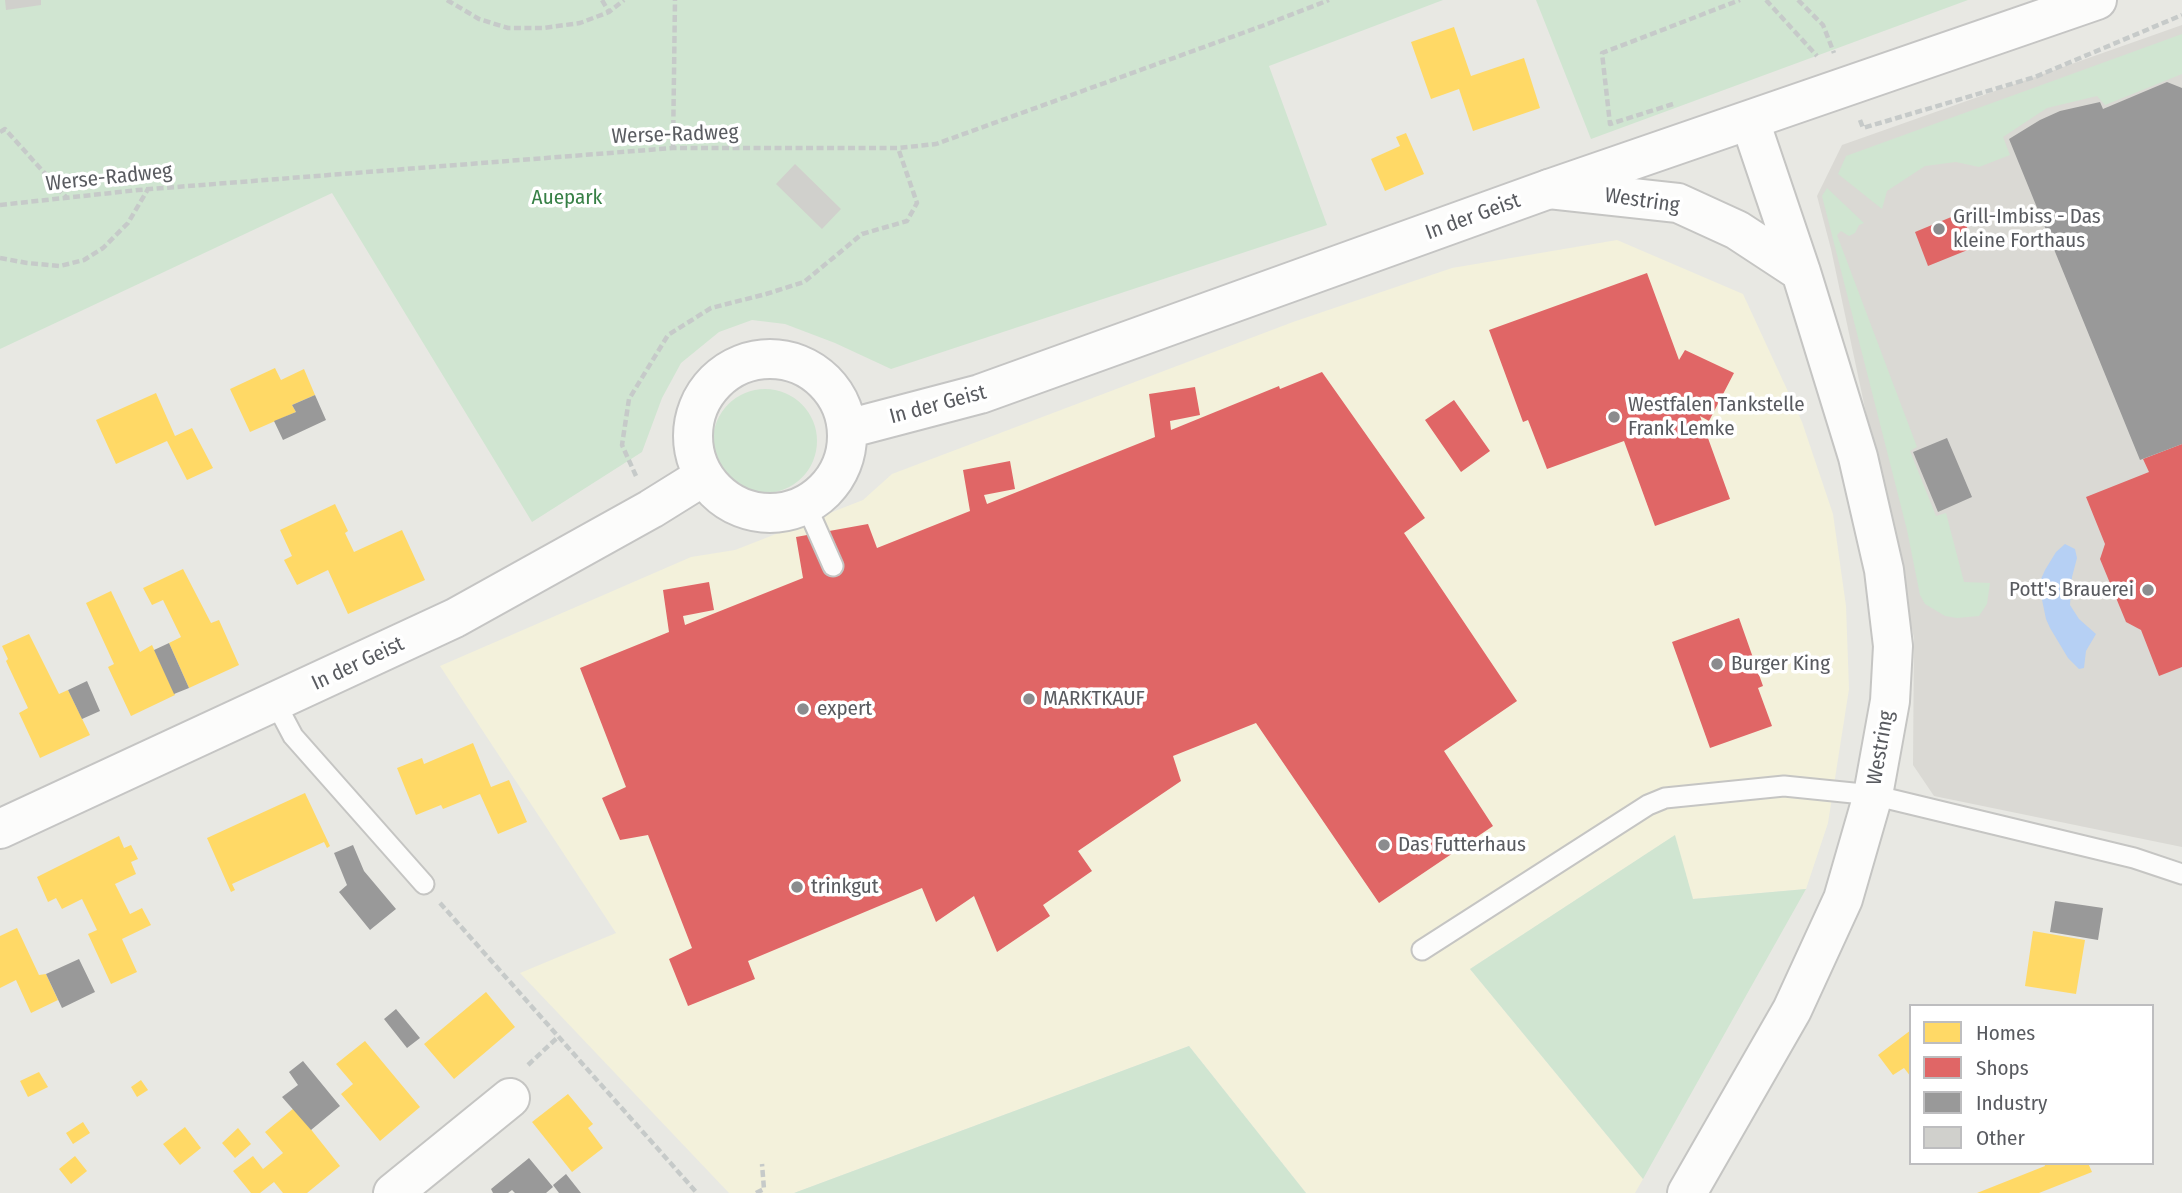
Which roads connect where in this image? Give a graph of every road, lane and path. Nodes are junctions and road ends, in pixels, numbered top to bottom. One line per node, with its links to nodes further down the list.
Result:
1 (447, 0): 10 (path)
2 (602, 0): 10 (path)
3 (624, 0): 10 (path)
4 (674, 0): 18 (path)
5 (1328, 0): 19 (path, Werse-Radweg)
6 (1740, 0): 15 (path)
7 (1766, 0): 12 (path)
8 (1798, 0): 12 (path)
9 (2097, 0): 14 (main road, In der Geist)
10 (609, 12)
11 (2182, 15): 14 (path)
12 (1817, 56): 13 (path)
13 (1804, 60)
14 (1848, 87): 16 (main road, In der Geist)
15 (1675, 103)
16 (1750, 121): 21 (main road, In der Geist); 25 (main road, Westring)
17 (0, 132): 22 (path)
18 (673, 148): 19 (path, Werse-Radweg); 20 (path, Werse-Radweg)
19 (898, 148): 29 (path)
20 (148, 189): 22 (path, Werse-Radweg); 24 (path)
21 (1549, 190): 25 (main road, Westring); 26 (main road, In der Geist)
22 (66, 197): 23 (path, Werse-Radweg)
23 (0, 205)
24 (0, 258)
25 (1801, 272): 32 (main road, Westring)
26 (847, 429): 27 (main road); 28 (main road)
27 (704, 476): 28 (main road); 29 (main road, In der Geist)
28 (806, 505): 30 (lane)
29 (652, 509): 31 (main road, In der Geist)
30 (833, 566)
31 (275, 702): 33 (main road, In der Geist); 35 (lane)
32 (1874, 795): 34 (lane); 36 (lane); 42 (main road, Westring)
33 (0, 829)
34 (2182, 874)
35 (424, 884): 40 (path)
36 (1422, 950)
37 (510, 1098): 39 (main road)
38 (762, 1164): 41 (path)
39 (393, 1193)
40 (697, 1193)
41 (756, 1193)
42 (1687, 1193)

